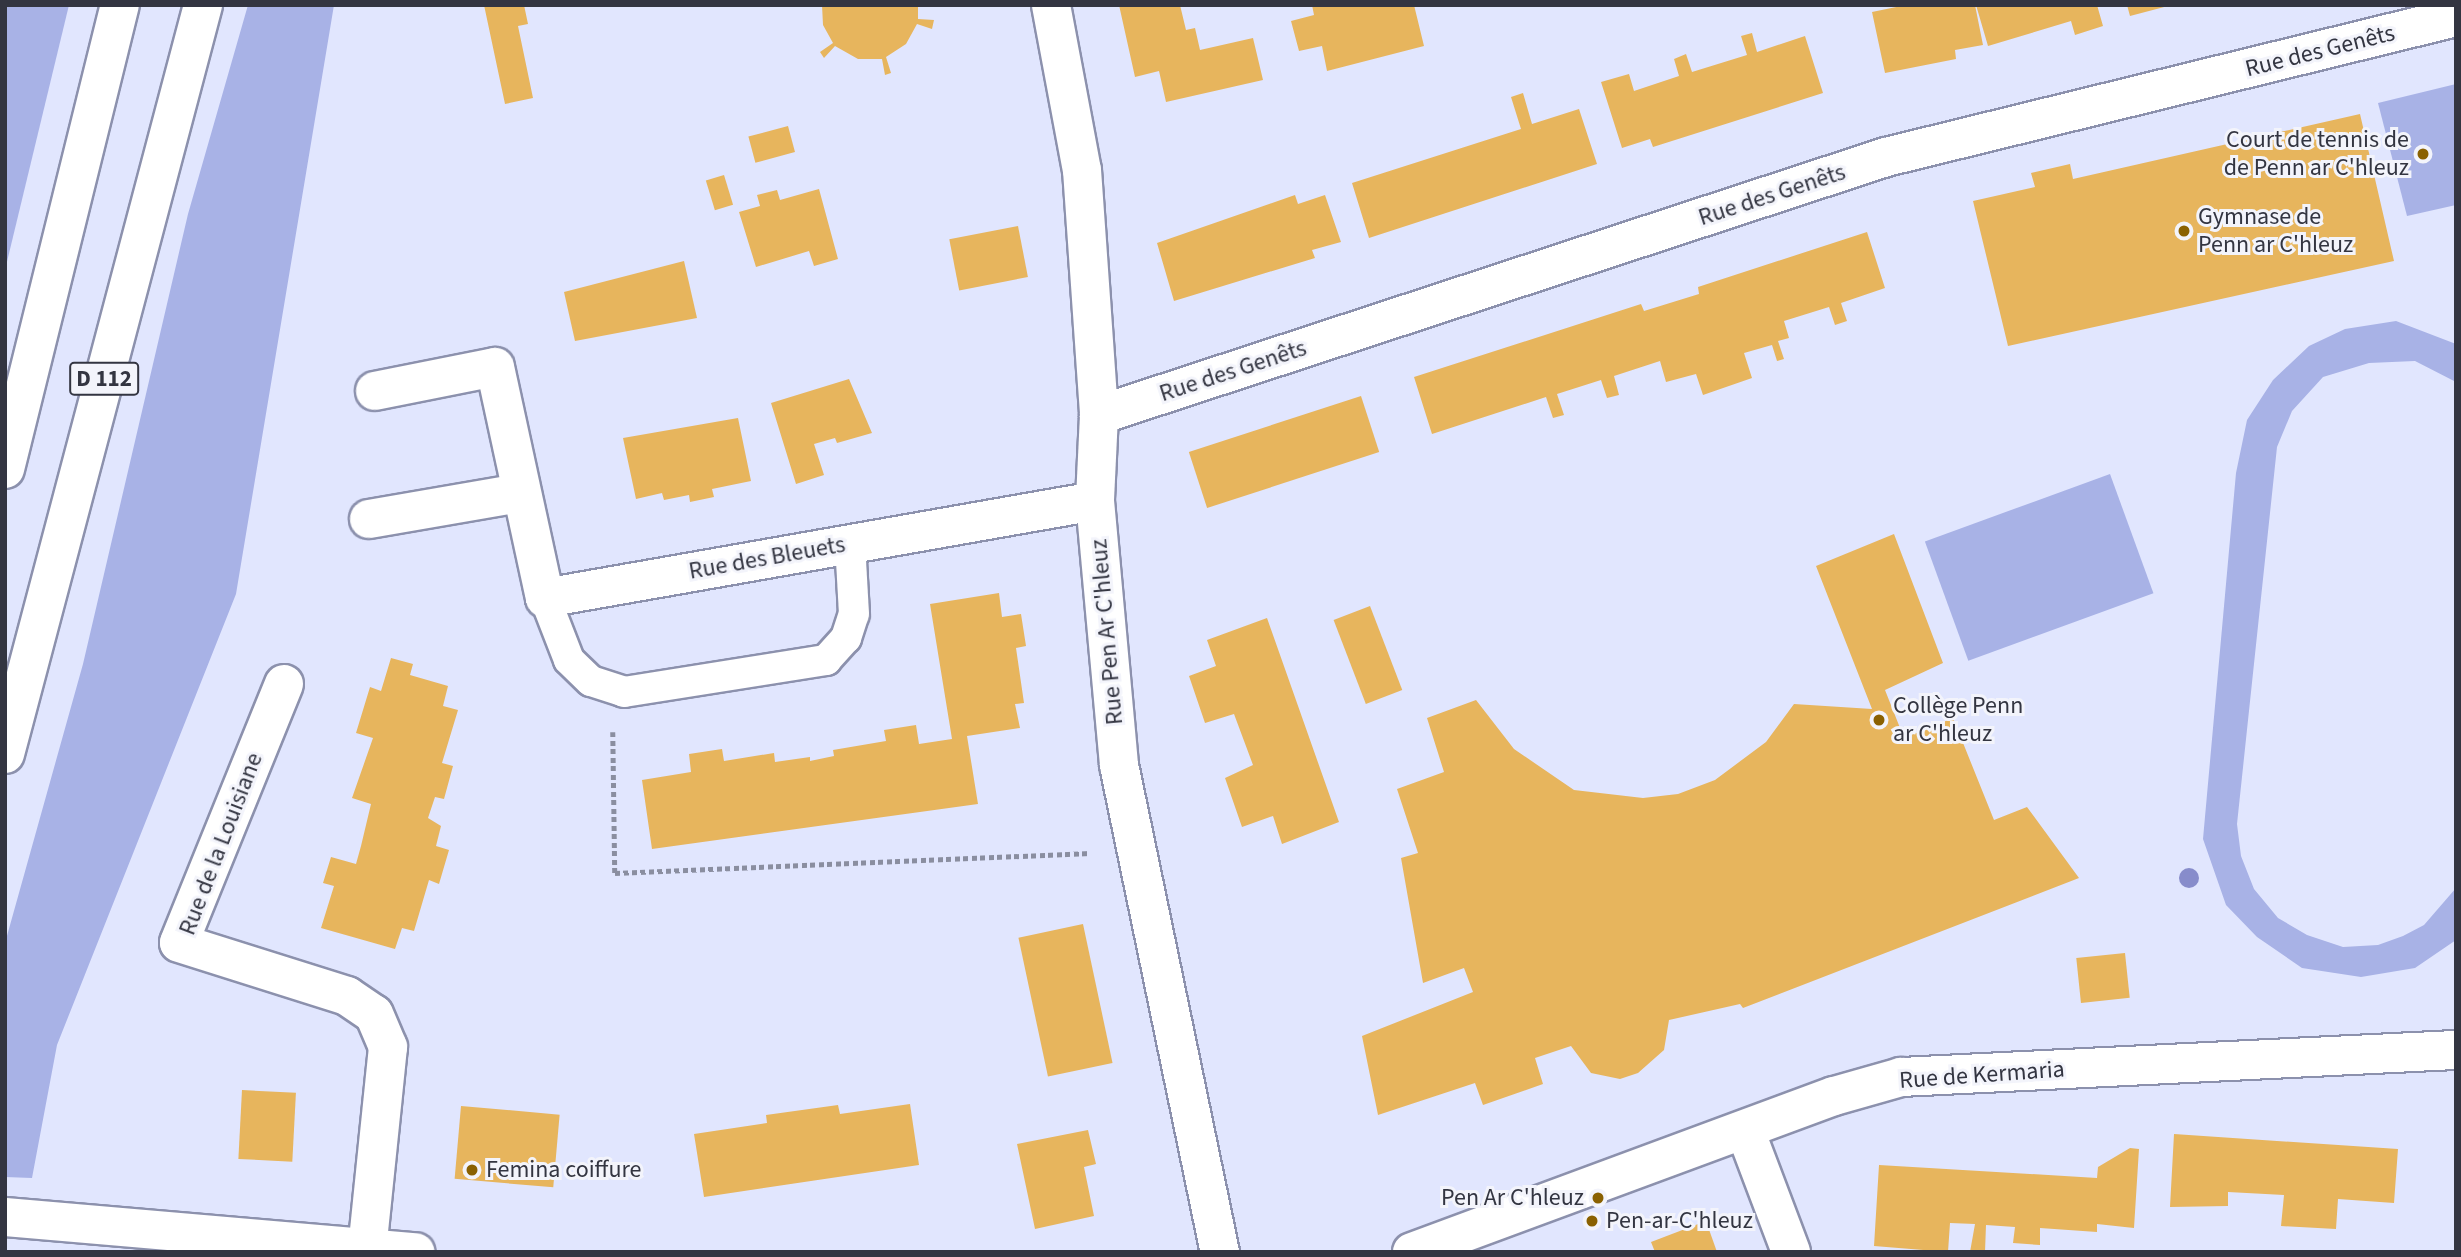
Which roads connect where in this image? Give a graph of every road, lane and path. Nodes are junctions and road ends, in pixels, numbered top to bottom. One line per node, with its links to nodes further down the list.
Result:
1 (120, 5): 7 (main road, D 112)
2 (203, 5): 15 (main road, D 112)
3 (1051, 5): 6 (main road, Rue Pen Ar C'hleuz)
4 (2456, 17): 6 (main road, Rue des Genêts)
5 (375, 391): 8 (main road)
6 (1099, 415): 9 (main road, Rue Pen Ar C'hleuz)
7 (5, 469)
8 (520, 493): 10 (main road); 12 (main road)
9 (1096, 501): 11 (main road, Rue des Bleuets); 16 (main road, Rue Pen Ar C'hleuz)
10 (369, 519)
11 (850, 543): 12 (main road, Rue des Bleuets); 14 (lane)
12 (545, 598): 14 (lane)
13 (284, 684): 20 (main road, Rue de la Louisiane)
14 (624, 692): 16 (path)
15 (5, 754)
16 (1137, 851): 22 (main road, Rue Pen Ar C'hleuz)
17 (2456, 1050): 18 (main road, Rue de Kermaria)
18 (1745, 1130): 23 (main road, Rue de Kermaria); 24 (main road)
19 (11, 1217): 20 (main road)
20 (367, 1249): 21 (main road)
21 (416, 1252)
22 (1220, 1252)
23 (1412, 1252)
24 (1791, 1252)

